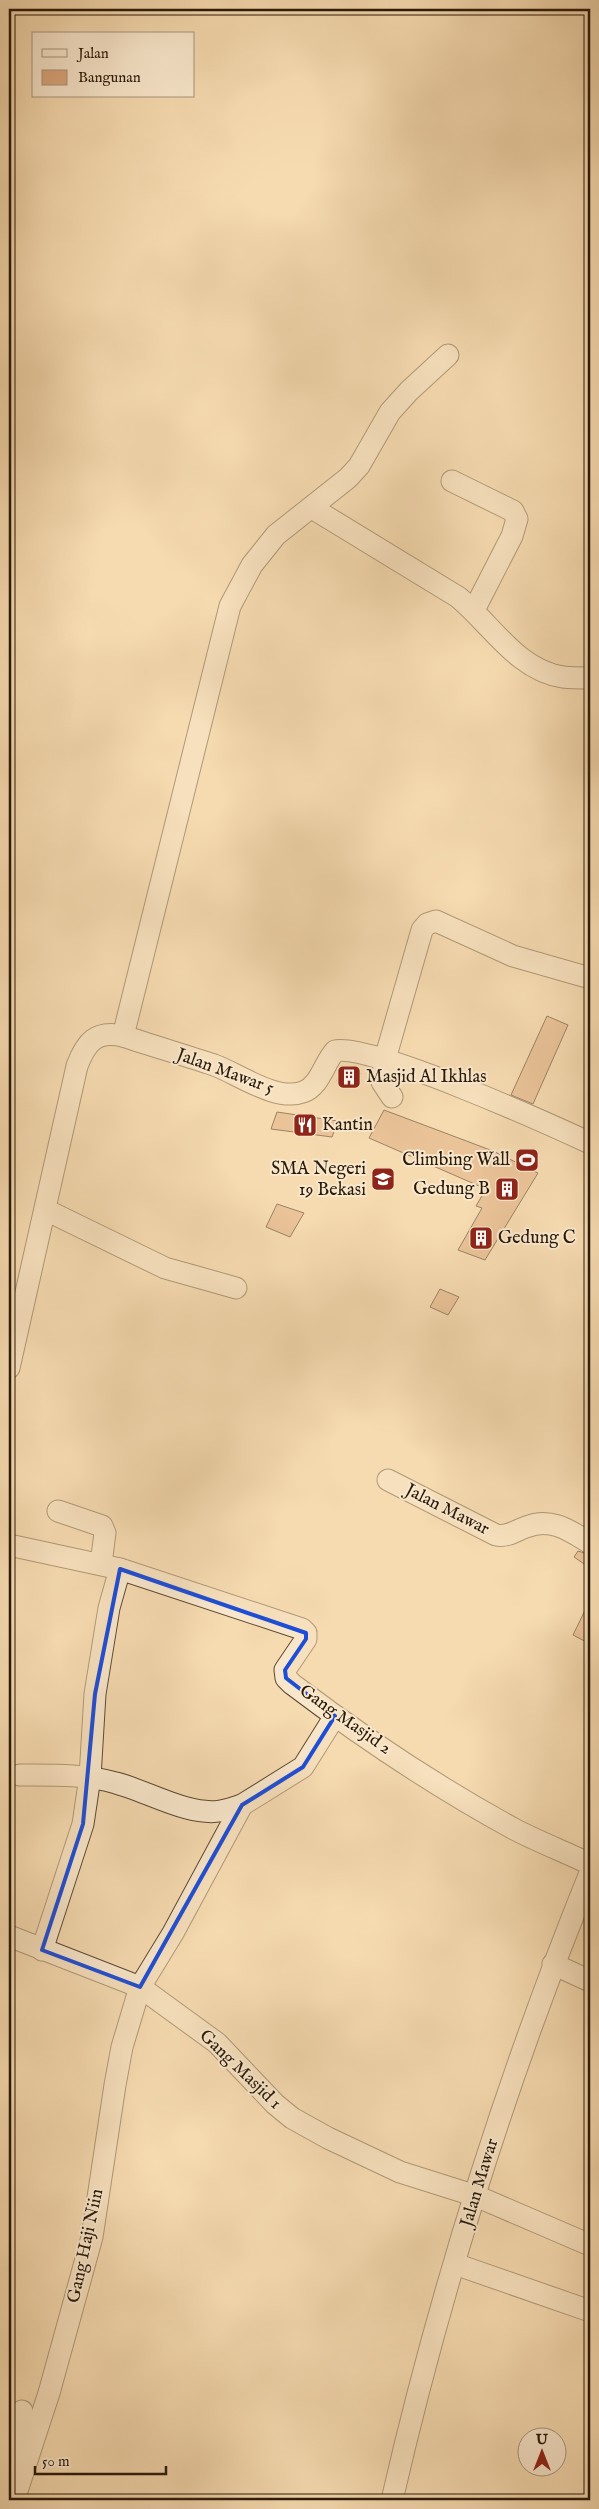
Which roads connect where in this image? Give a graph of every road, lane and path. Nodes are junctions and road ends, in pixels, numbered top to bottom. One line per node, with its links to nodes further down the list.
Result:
1 (448, 355): 3 (street)
2 (452, 481): 4 (street)
3 (312, 508): 4 (street); 7 (street)
4 (474, 610): 5 (street)
5 (590, 678)
6 (590, 978): 8 (street)
7 (123, 1036): 8 (street, Jalan Mawar 5); 11 (street)
8 (385, 1059): 9 (street); 10 (street, Jalan Mawar 5)
9 (392, 1097)
10 (590, 1144)
11 (46, 1210): 12 (street); 13 (street)
12 (236, 1288)
13 (9, 1368)
14 (388, 1480): 16 (street, Jalan Mawar)
15 (58, 1511): 18 (street)
16 (590, 1543)
17 (9, 1545): 18 (street, Gang Masjid 2)
18 (111, 1567): 19 (street, Gang Masjid 2); 21 (street)
19 (335, 1716): 22 (street); 23 (street, Gang Masjid 2)
20 (20, 1775): 21 (street)
21 (90, 1777): 22 (street); 26 (street)
22 (242, 1805): 29 (street, Gang Haji Niin)
23 (590, 1864)
24 (590, 1873): 27 (street, Jalan Mawar)
25 (9, 1936): 26 (street, Gang Masjid 1)
26 (42, 1950): 29 (street, Gang Masjid 1)
27 (553, 1964): 28 (street); 30 (street, Jalan Mawar)
28 (590, 1981)
29 (140, 1987): 30 (street, Gang Masjid 1); 36 (street, Gang Haji Niin)
30 (476, 2196): 31 (street, Gang Masjid 1); 32 (street, Jalan Mawar)
31 (590, 2245)
32 (455, 2264): 33 (street); 37 (street, Jalan Mawar)
33 (590, 2311)
34 (22, 2411): 35 (street)
35 (9, 2455)
36 (14, 2500)
37 (392, 2500)

